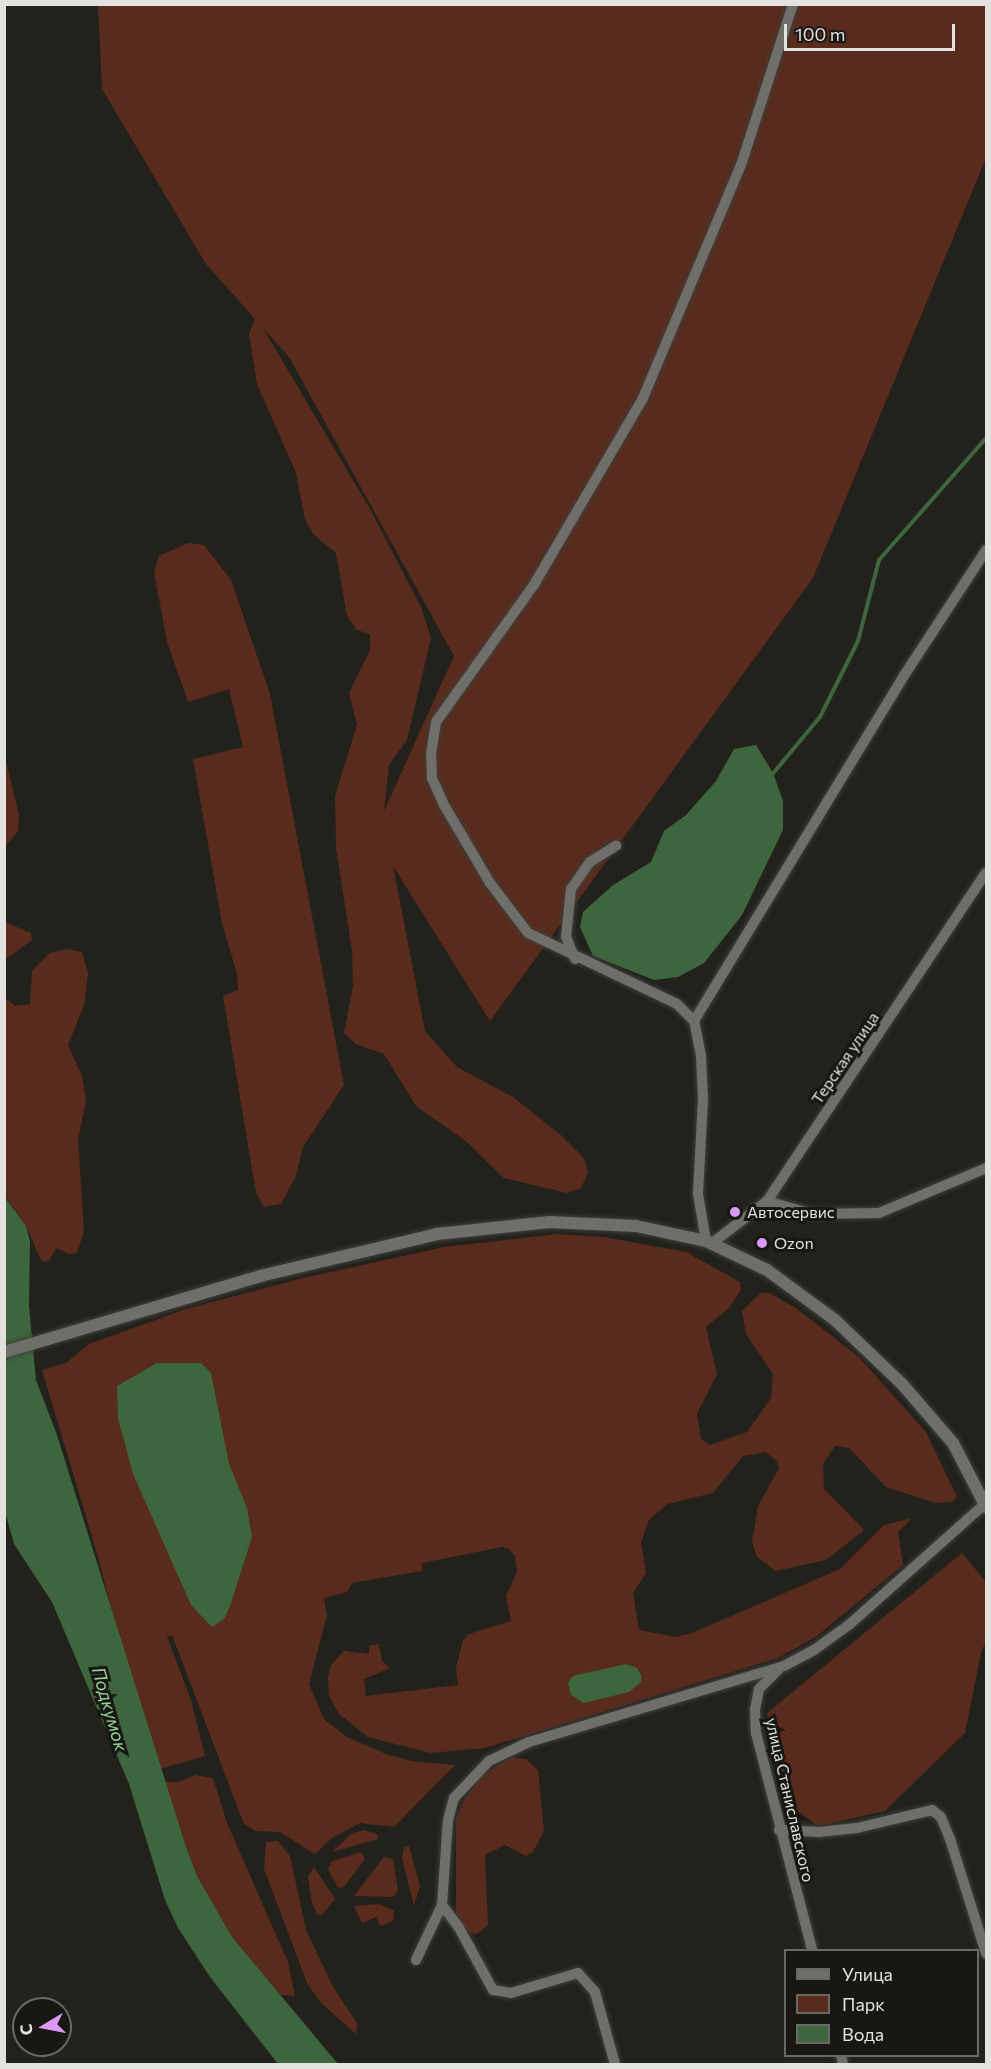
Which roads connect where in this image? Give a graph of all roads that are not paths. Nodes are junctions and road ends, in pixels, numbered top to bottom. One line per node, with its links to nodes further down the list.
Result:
1 (793, 4): 5 (street)
2 (987, 550): 6 (street)
3 (616, 846): 5 (street)
4 (987, 873): 8 (street, Терская улица)
5 (575, 959): 6 (street)
6 (694, 1021): 9 (street)
7 (987, 1168): 8 (street)
8 (767, 1201): 9 (street, Терская улица)
9 (708, 1242): 10 (street); 11 (street)
10 (4, 1352)
11 (986, 1505): 12 (street)
12 (784, 1666): 13 (street, улица Станиславского); 14 (street)
13 (779, 1830): 15 (street, улица Станиславского); 16 (street)
14 (442, 1905): 17 (street); 18 (street)
15 (812, 1949)
16 (987, 1953)
17 (416, 1960)
18 (615, 2064)

